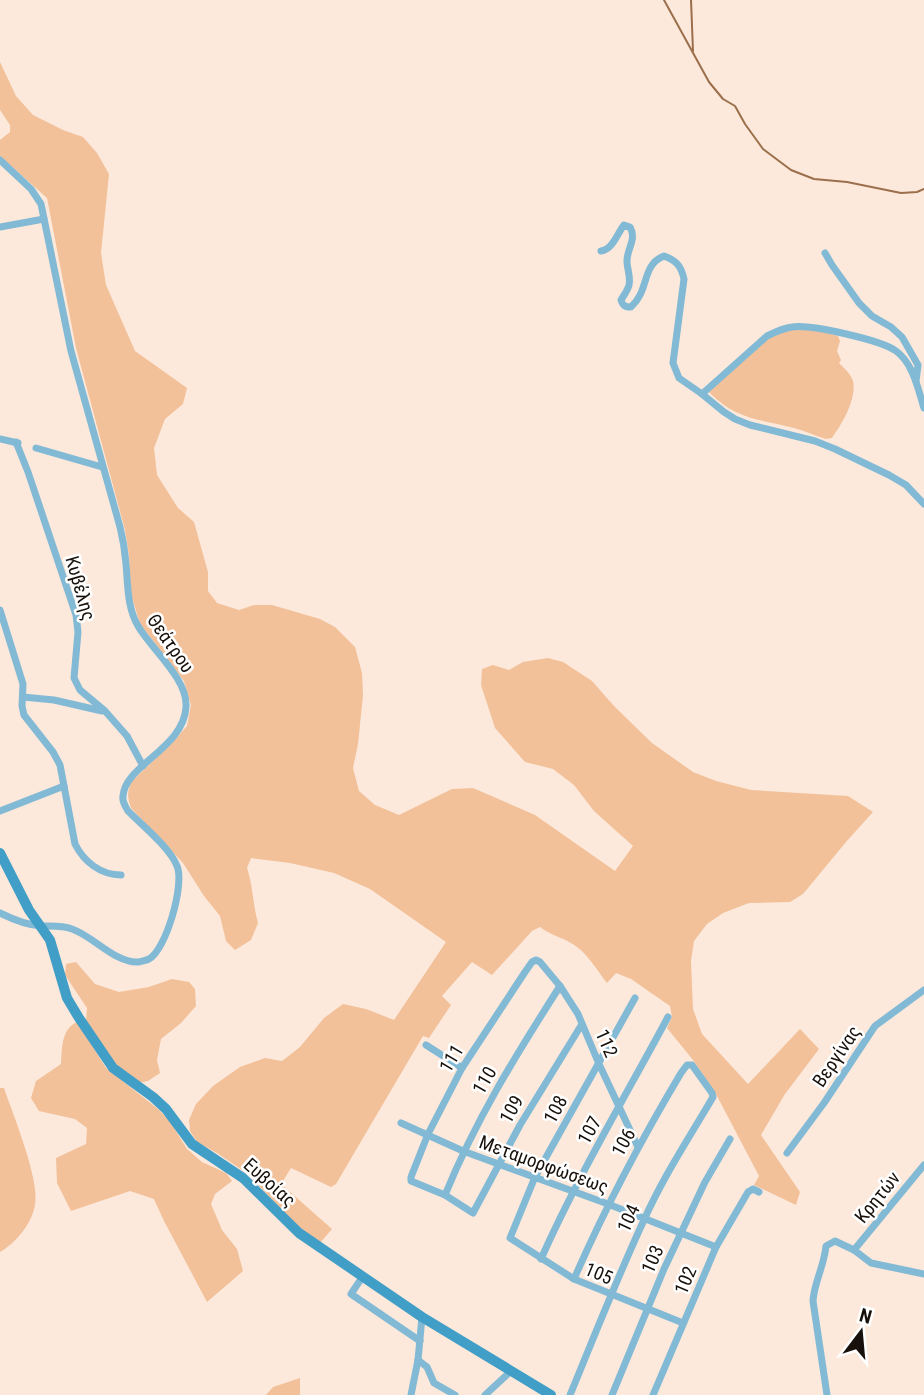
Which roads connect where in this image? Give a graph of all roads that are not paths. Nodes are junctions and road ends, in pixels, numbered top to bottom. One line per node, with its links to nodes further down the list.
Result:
1 (0, 160): 2 (street, Θεάτρου)
2 (44, 219): 3 (street); 11 (street, Θεάτρου)
3 (0, 227)
4 (601, 251): 7 (street)
5 (825, 253): 6 (street)
6 (916, 381): 7 (street); 8 (street)
7 (702, 394): 12 (street)
8 (924, 408)
9 (0, 439): 15 (street, Κυβέλης)
10 (36, 448): 11 (street)
11 (102, 467): 16 (street, Θεάτρου)
12 (924, 504)
13 (0, 610): 14 (street)
14 (23, 696): 15 (street); 17 (street)
15 (105, 711): 16 (street, Κυβέλης)
16 (143, 766): 22 (street, Θεάτρου)
17 (64, 786): 18 (street); 20 (street)
18 (0, 811)
19 (0, 853): 22 (street, Ευβοίας)
20 (121, 875)
21 (0, 913): 22 (street, Θεάτρου)
22 (41, 926): 54 (street, Ευβοίας)
23 (536, 960): 24 (street, 112); 32 (street, 111)
24 (560, 986): 28 (street, 112); 38 (street, 110)
25 (924, 990): 39 (street, Βεργίνας)
26 (635, 999): 30 (street, 108)
27 (668, 1017): 33 (street, 107)
28 (582, 1024): 30 (street, 112); 40 (street, 109)
29 (426, 1045): 32 (street)
30 (599, 1064): 33 (street, 112); 42 (street, 108)
31 (692, 1065): 37 (street, 106); 47 (street, 104)
32 (462, 1068): 35 (street, 111)
33 (619, 1108): 37 (street, 112); 43 (street, 107)
34 (401, 1123): 35 (street, Μεταμορφώσεως)
35 (428, 1134): 38 (street, Μεταμορφώσεως); 45 (street, 111)
36 (730, 1139): 48 (street, 103)
37 (638, 1147): 46 (street, 106)
38 (463, 1151): 40 (street, Μεταμορφώσεως); 45 (street, 110)
39 (787, 1153)
40 (499, 1165): 42 (street, Μεταμορφώσεως); 45 (street, 109)
41 (924, 1165): 51 (street, Κρητών)
42 (535, 1177): 43 (street, Μεταμορφώσεως); 49 (street, 108)
43 (574, 1191): 46 (street, Μεταμορφώσεως); 52 (street, 107)
44 (759, 1192): 50 (street, 102)
45 (445, 1195)
46 (608, 1204): 47 (street, Μεταμορφώσεως); 55 (street, 106)
47 (645, 1218): 48 (street, Μεταμορφώσεως); 56 (street, 104)
48 (682, 1233): 50 (street, Μεταμορφώσεως); 57 (street, 103)
49 (510, 1238): 52 (street, 105)
50 (716, 1247): 59 (street, 102)
51 (854, 1250): 53 (street); 70 (street)
52 (541, 1259): 55 (street, 105)
53 (924, 1274)
54 (363, 1276): 58 (street, Ευβοίας); 60 (street)
55 (574, 1279): 56 (street, 105)
56 (610, 1295): 57 (street, 105); 67 (street, 104)
57 (648, 1308): 59 (street, 105); 68 (street, 103)
58 (422, 1317): 60 (street); 62 (street, Ευβοίας)
59 (683, 1323): 69 (street, 102)
60 (419, 1341): 61 (street)
61 (418, 1360): 63 (street); 64 (street)
62 (511, 1371): 65 (street); 66 (street, Ευβοίας)
63 (411, 1395)
64 (455, 1395)
65 (485, 1395)
66 (551, 1395)
67 (570, 1395)
68 (612, 1395)
69 (653, 1395)
70 (827, 1395)

